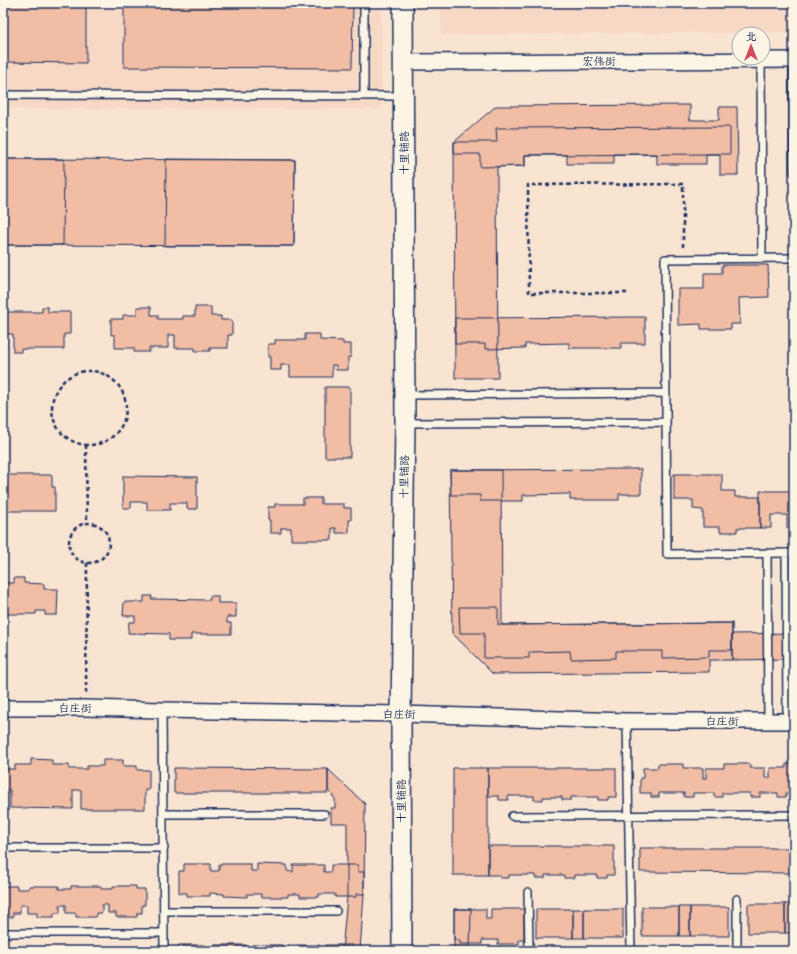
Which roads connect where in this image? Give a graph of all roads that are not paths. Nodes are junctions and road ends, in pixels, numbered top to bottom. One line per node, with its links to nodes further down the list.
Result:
1 (364, 3): 9 (lane)
2 (403, 3): 6 (street, 十里铺路)
3 (731, 60): 6 (street, 宏伟街)
4 (771, 60): 5 (street, 宏伟街)
5 (794, 60): 11 (lane)
6 (404, 62): 10 (street, 十里铺路)
7 (761, 66): 13 (lane)
8 (3, 95): 9 (lane)
9 (364, 96): 10 (lane)
10 (404, 96): 15 (street, 十里铺路)
11 (794, 172)
12 (794, 258): 13 (lane)
13 (762, 259): 14 (lane)
14 (666, 393): 15 (lane); 16 (lane)
15 (405, 395): 17 (street, 十里铺路)
16 (666, 422): 17 (lane); 18 (lane)
17 (405, 423): 23 (street, 十里铺路)
18 (767, 553): 19 (lane); 25 (lane)
19 (786, 553): 20 (lane); 26 (lane)
20 (794, 553)
21 (3, 708): 22 (street, 白庄街)
22 (162, 710): 23 (street, 白庄街); 27 (lane)
23 (401, 714): 24 (street, 白庄街); 41 (street, 十里铺路)
24 (628, 721): 25 (street, 白庄街); 29 (lane)
25 (768, 721): 26 (street, 白庄街)
26 (791, 721)
27 (163, 814): 28 (lane); 33 (lane)
28 (324, 814)
29 (629, 815): 30 (lane); 31 (lane); 43 (lane)
30 (794, 815)
31 (512, 816)
32 (3, 848): 33 (lane)
33 (164, 848): 36 (lane)
34 (528, 892): 42 (lane)
35 (737, 899): 44 (lane)
36 (164, 911): 37 (lane); 38 (lane)
37 (336, 911)
38 (164, 932): 39 (lane); 40 (lane)
39 (3, 933)
40 (164, 951)
41 (402, 951)
42 (529, 951)
43 (631, 951)
44 (737, 951)

